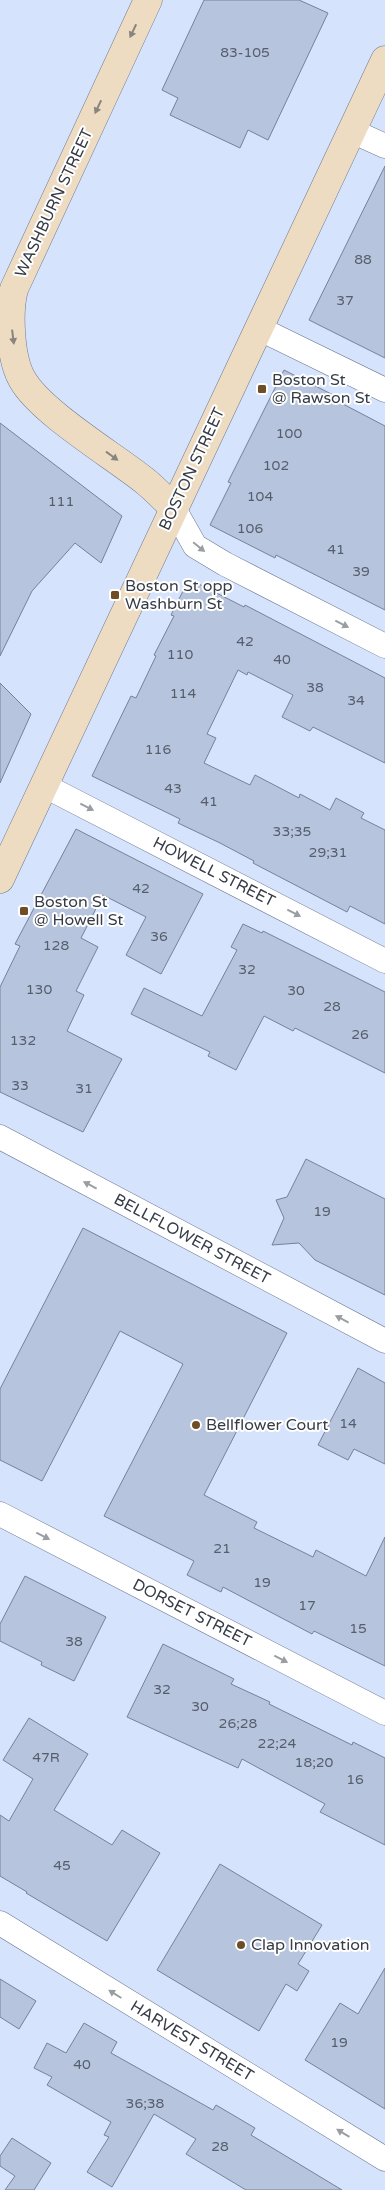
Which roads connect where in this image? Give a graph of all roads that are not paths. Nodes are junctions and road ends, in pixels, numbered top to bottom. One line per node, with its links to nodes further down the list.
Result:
1 (148, 0): 5 (main road, WASHBURN STREET, one-way to 5)
2 (385, 60): 3 (main road, BOSTON STREET)
3 (352, 131): 4 (street); 6 (main road, BOSTON STREET)
4 (385, 146)
5 (7, 290): 8 (main road, WASHBURN STREET, one-way to 8)
6 (260, 329): 7 (street); 8 (main road, BOSTON STREET)
7 (385, 390)
8 (173, 507): 9 (street, WASHBURN STREET, one-way to 9); 10 (main road, BOSTON STREET)
9 (385, 646)
10 (44, 785): 11 (main road, BOSTON STREET); 13 (street, HOWELL STREET, one-way to 13)
11 (7, 844): 12 (main road, BOSTON STREET)
12 (0, 879)
13 (385, 961)
14 (0, 1137): 15 (street, BELLFLOWER STREET, one-way to 14)
15 (385, 1341)
16 (0, 1514): 17 (street, DORSET STREET, one-way to 17)
17 (385, 1713)
18 (0, 1922): 19 (street, HARVEST STREET, one-way to 18)
19 (385, 2159)

